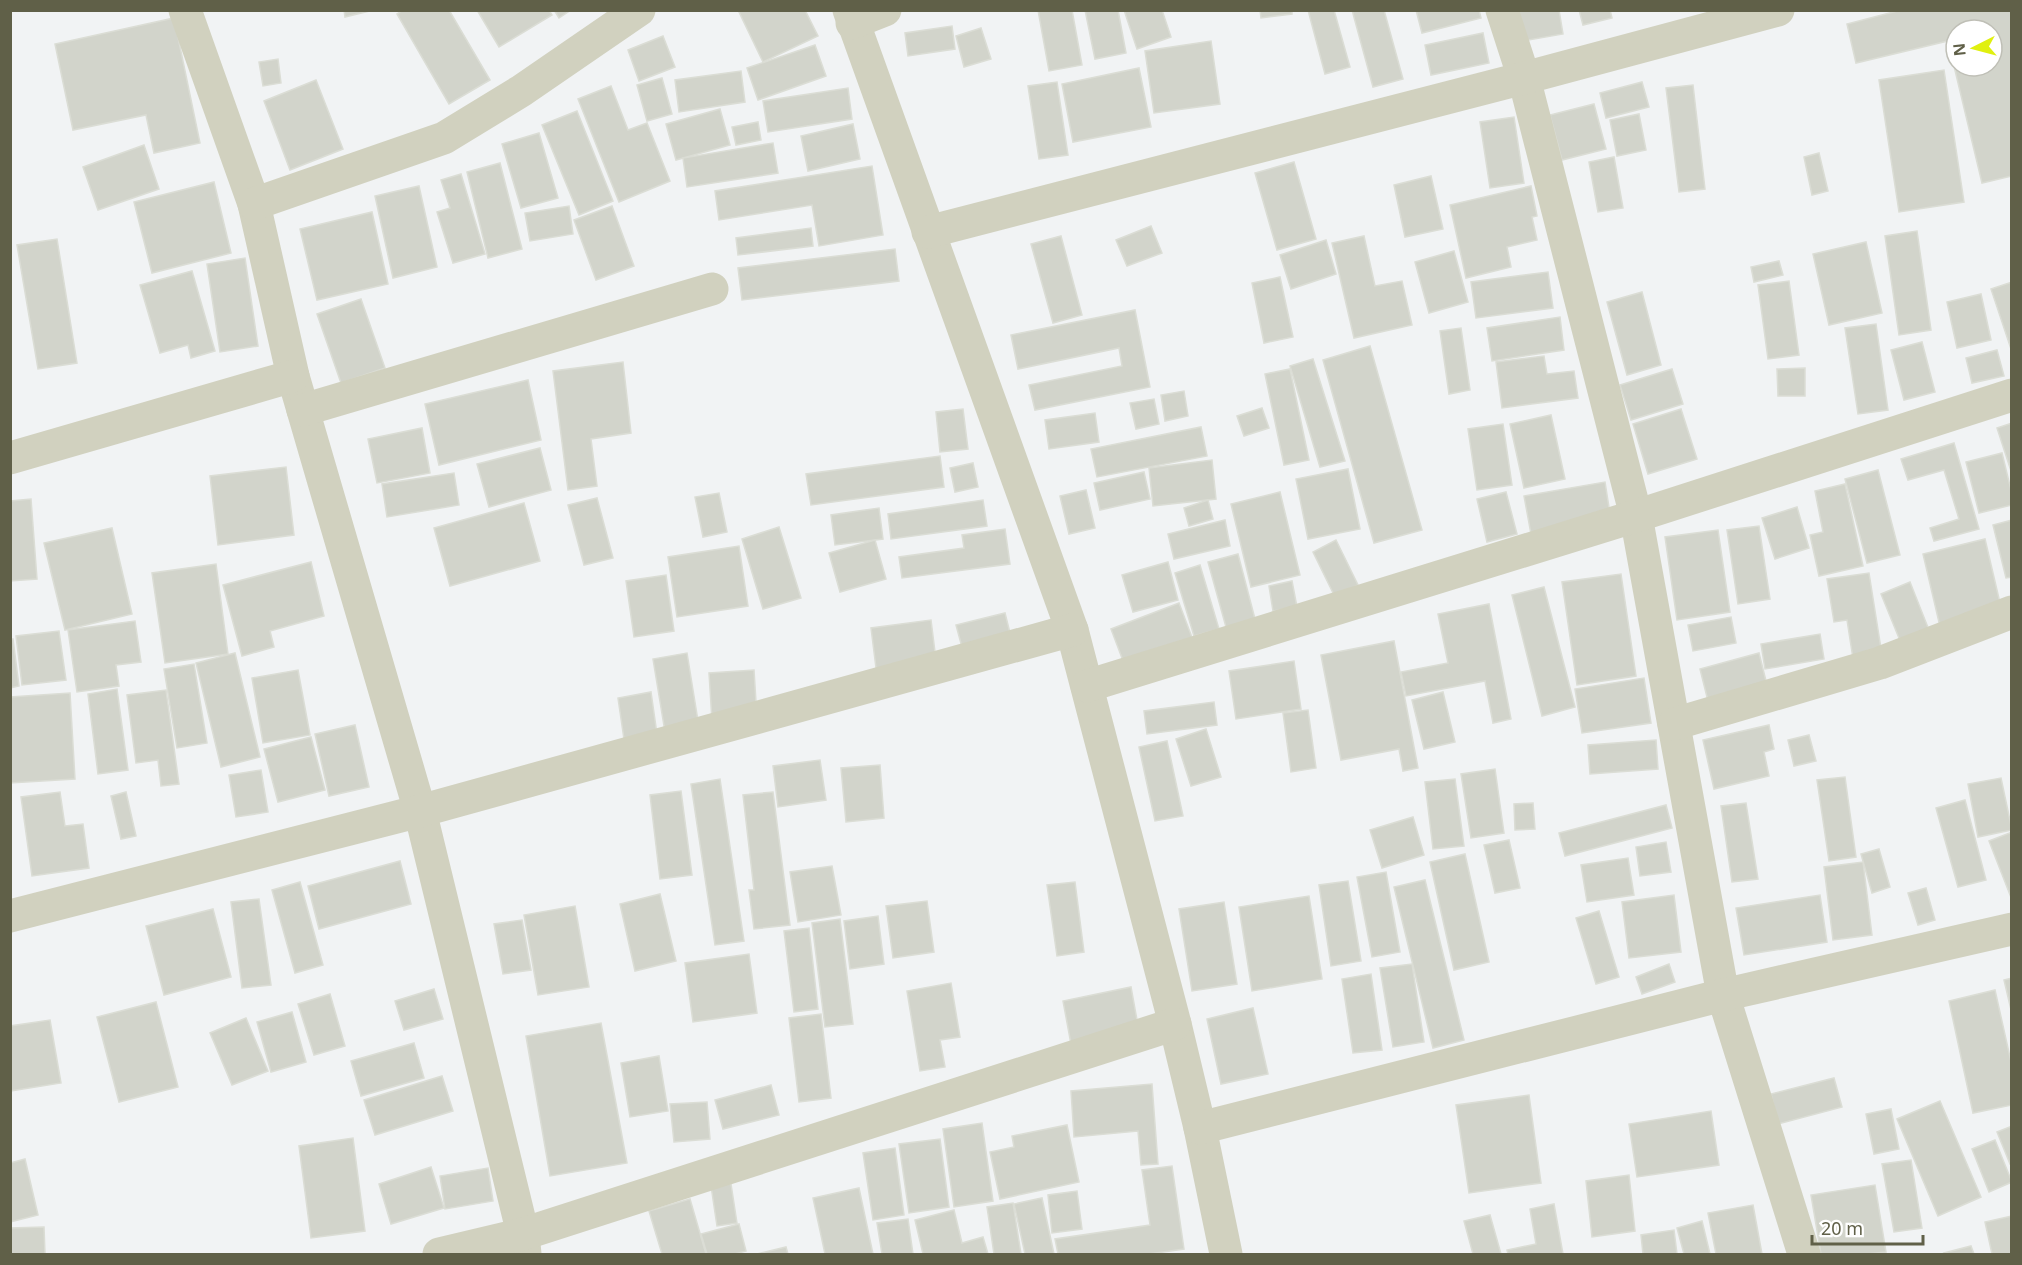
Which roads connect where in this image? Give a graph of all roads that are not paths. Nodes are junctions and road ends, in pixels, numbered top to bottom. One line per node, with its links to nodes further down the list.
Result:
1 (185, 10): 8 (street)
2 (639, 10): 8 (street)
3 (885, 10): 6 (street)
4 (1502, 10): 7 (street)
5 (1778, 10): 7 (street)
6 (850, 17): 9 (street)
7 (1524, 78): 9 (street); 15 (street)
8 (254, 204): 11 (street)
9 (928, 232): 17 (street)
10 (712, 289): 13 (street)
11 (293, 376): 13 (street); 14 (street)
12 (2012, 395): 15 (street)
13 (303, 410): 20 (street)
14 (10, 458)
15 (1636, 516): 18 (street); 19 (street)
16 (2012, 612): 19 (street)
17 (1072, 630): 18 (street); 20 (street)
18 (1087, 686): 24 (street)
19 (1674, 724): 23 (street)
20 (420, 811): 21 (street); 26 (street)
21 (10, 916)
22 (2012, 929): 23 (street)
23 (1723, 995): 25 (street); 29 (street)
24 (1175, 1024): 25 (street); 26 (street)
25 (1200, 1128): 28 (street)
26 (524, 1244): 27 (street)
27 (439, 1254)
28 (1226, 1254)
29 (1804, 1254)

